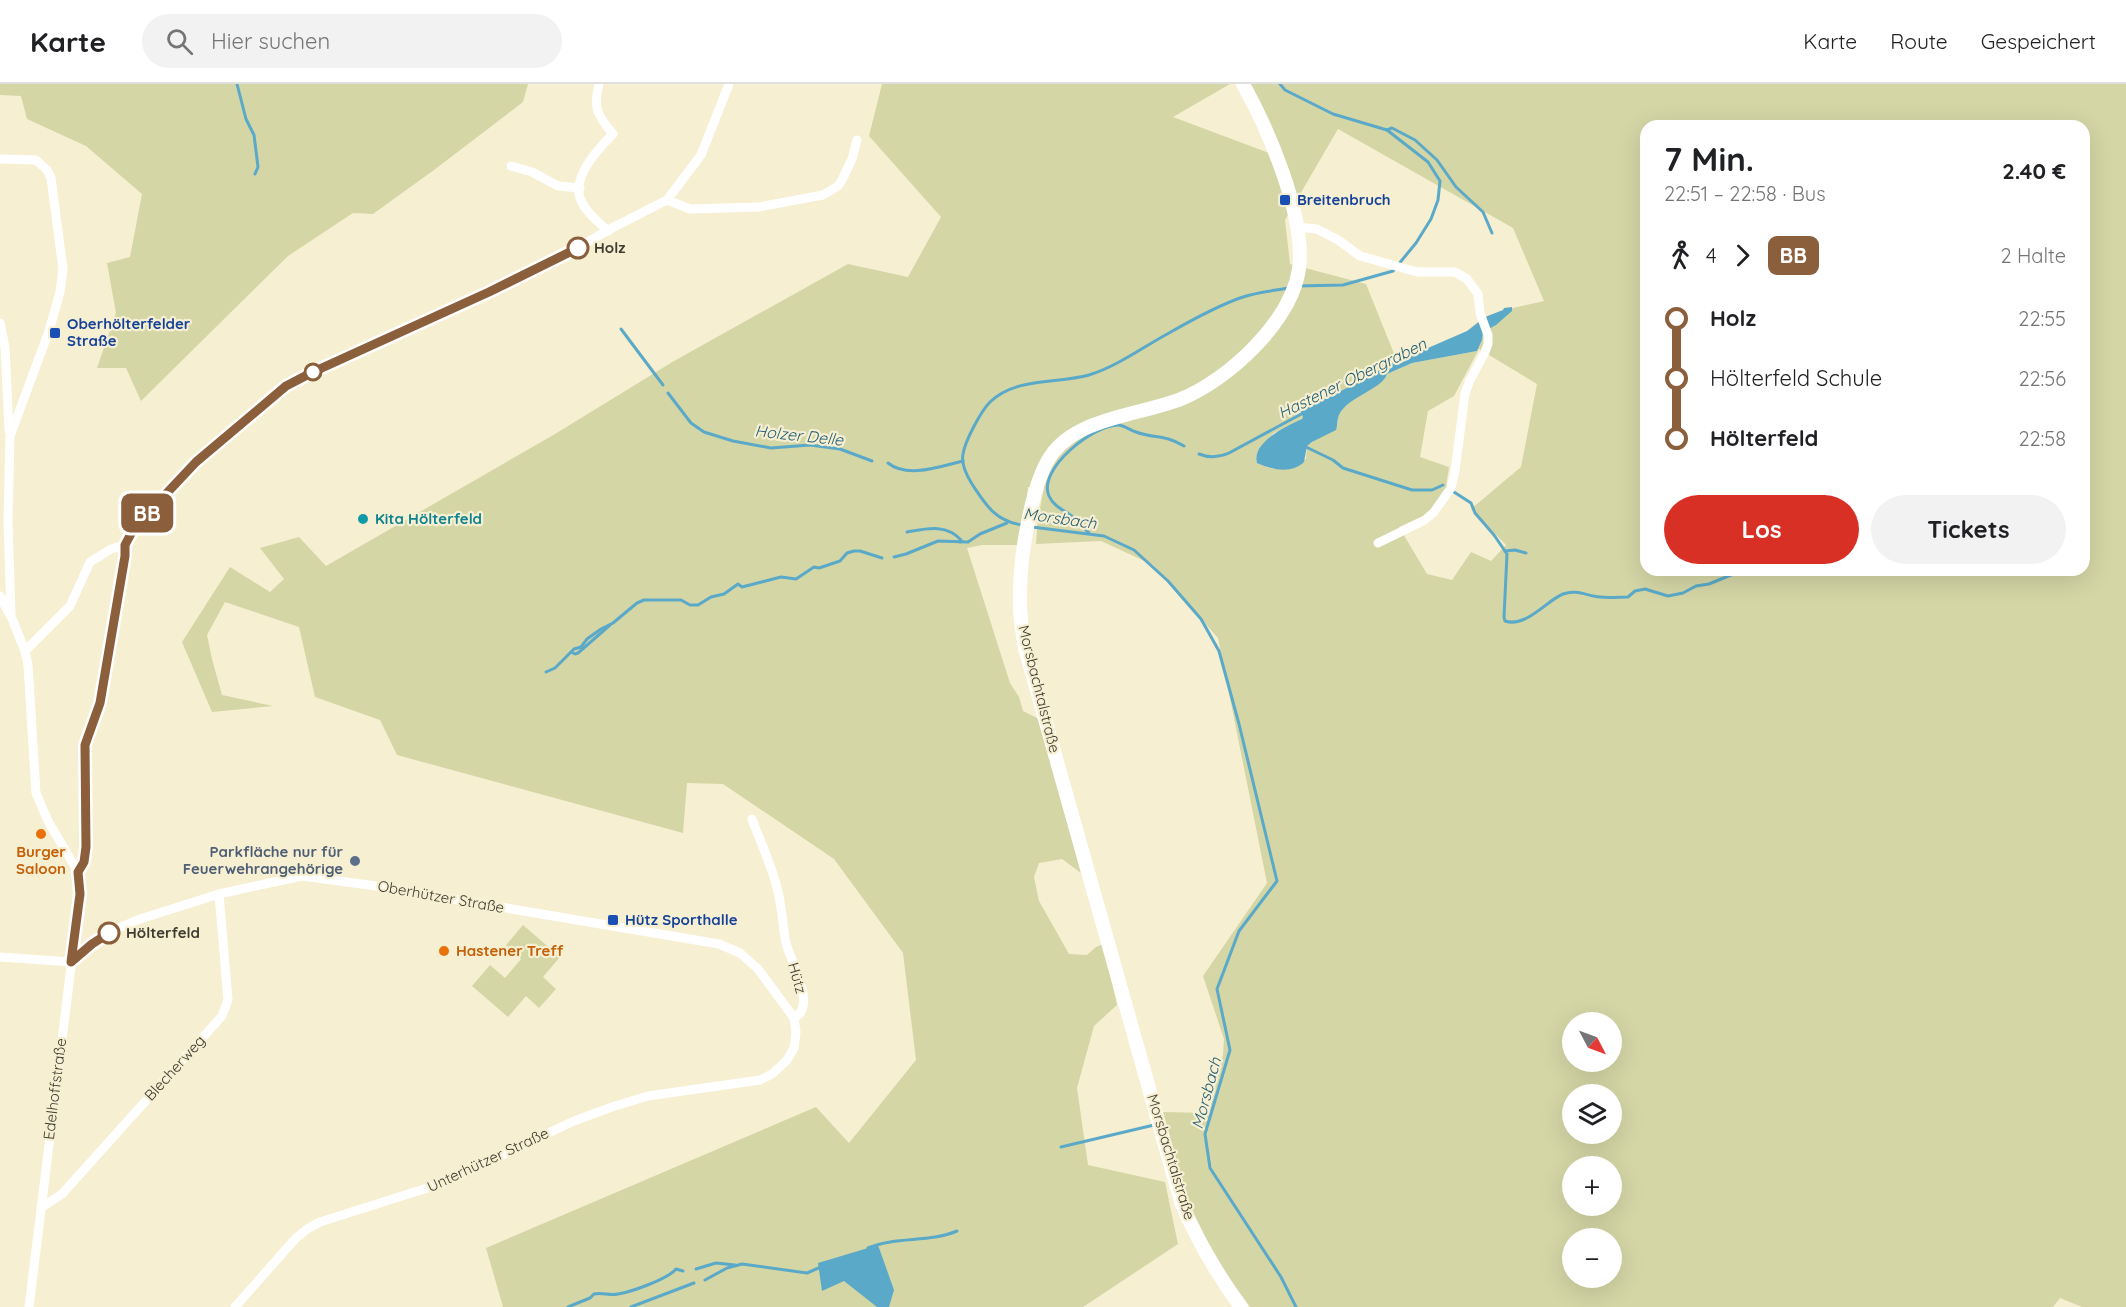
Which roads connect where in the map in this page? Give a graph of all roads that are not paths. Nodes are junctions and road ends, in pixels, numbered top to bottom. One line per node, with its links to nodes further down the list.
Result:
1 (599, 84): 7 (street)
2 (729, 84): 8 (street)
3 (1243, 84): 9 (main road, Morsbachtalstraße)
4 (857, 140): 8 (street)
5 (0, 159): 12 (street)
6 (511, 166): 7 (street)
7 (579, 188): 10 (street)
8 (668, 200): 10 (street)
9 (1296, 227): 13 (street); 28 (main road, Morsbachtalstraße)
10 (608, 231): 14 (street)
11 (0, 323): 12 (street)
12 (10, 436): 16 (street)
13 (1378, 543)
14 (125, 545): 17 (street); 19 (street)
15 (0, 596): 16 (street)
16 (11, 616): 17 (street)
17 (25, 651): 19 (street)
18 (752, 819): 23 (street, Hütz)
19 (78, 872): 22 (street, Edelhoffstraße)
20 (219, 894): 22 (street, Oberhützer Straße); 23 (street, Oberhützer Straße); 25 (street, Blecherweg)
21 (0, 957): 22 (street)
22 (71, 962): 25 (street, Edelhoffstraße)
23 (794, 1018): 24 (street, Hütz)
24 (739, 1082): 27 (street, Unterhützer Straße)
25 (42, 1207): 26 (street, Edelhoffstraße)
26 (29, 1307)
27 (235, 1307)
28 (1241, 1307)

